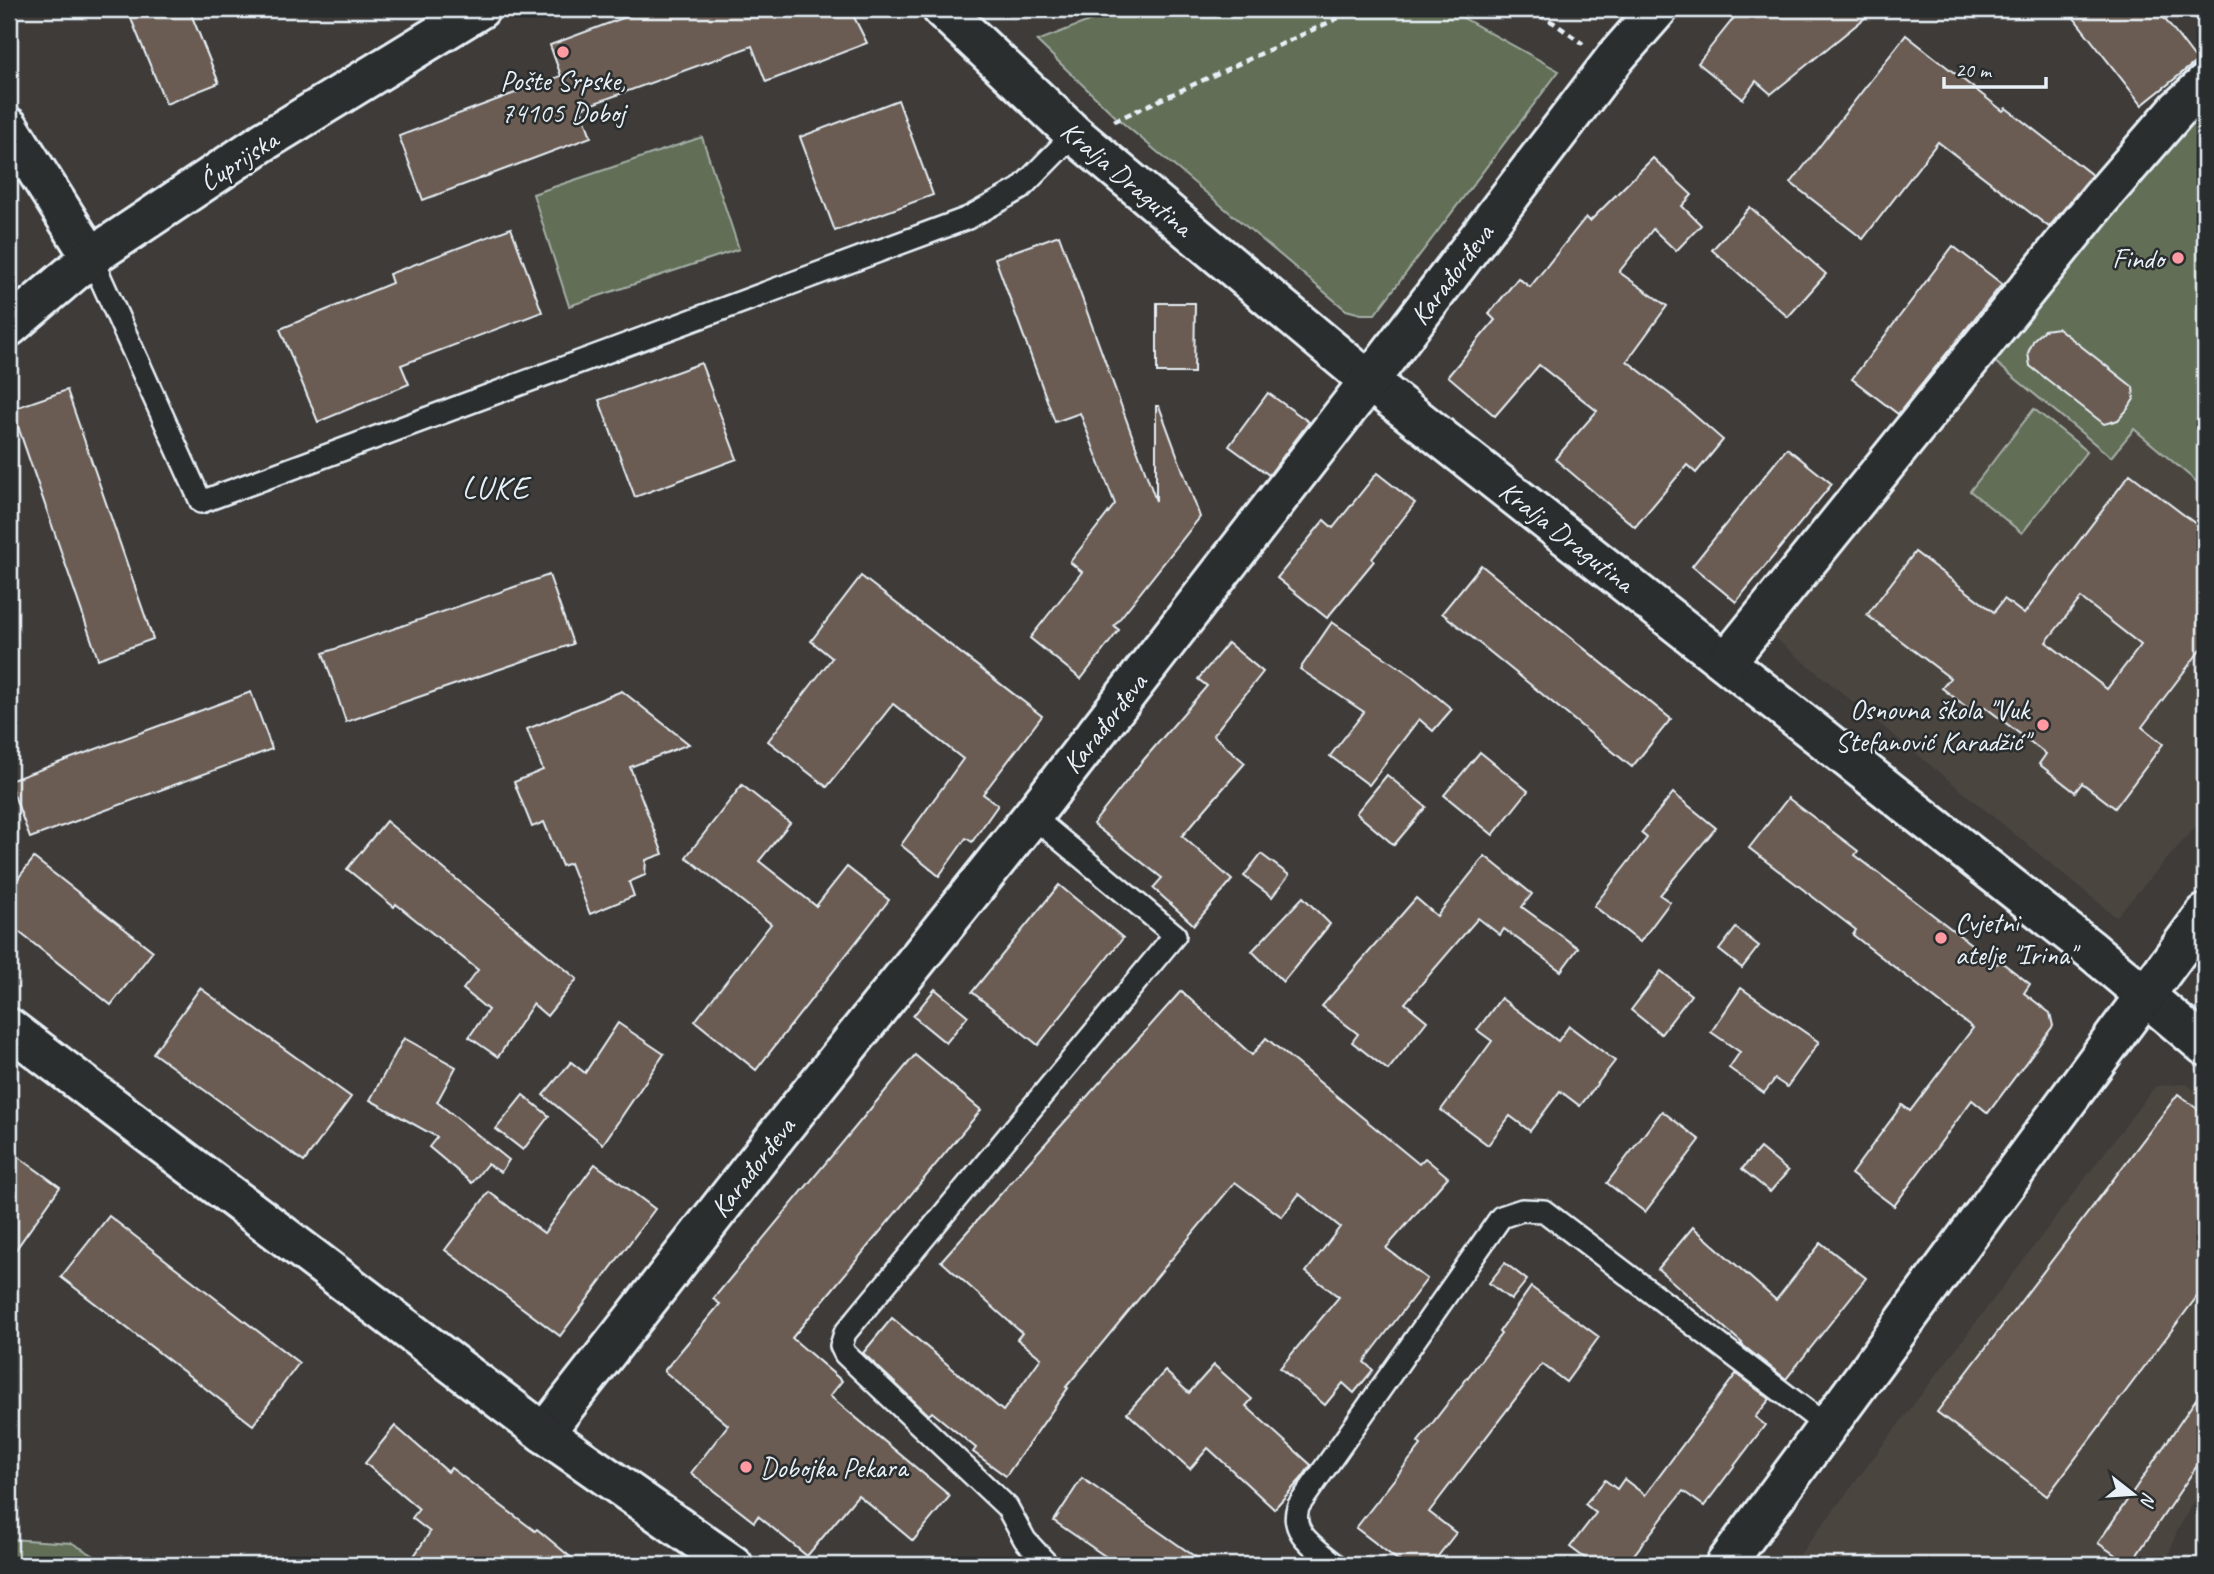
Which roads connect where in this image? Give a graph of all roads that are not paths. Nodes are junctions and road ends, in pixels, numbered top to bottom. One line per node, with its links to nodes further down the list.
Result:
1 (480, 9): 7 (street, Ćuprijska)
2 (942, 9): 6 (street, Kralja Dragutina)
3 (1658, 9): 9 (street, Karađorđeva)
4 (2205, 84): 10 (street)
5 (9, 127): 7 (street)
6 (1090, 130): 7 (lane); 9 (street, Kralja Dragutina)
7 (91, 257): 8 (street, Ćuprijska)
8 (9, 327)
9 (1369, 381): 10 (street, Kralja Dragutina); 11 (street, Karađorđeva)
10 (1726, 662): 13 (street, Kralja Dragutina)
11 (1032, 816): 17 (street, Karađorđeva); 19 (lane)
12 (2205, 914): 13 (street)
13 (2144, 995): 15 (street, Kralja Dragutina); 16 (street)
14 (9, 1028): 17 (street)
15 (2205, 1046)
16 (1828, 1427): 20 (lane); 21 (street)
17 (544, 1433): 18 (street)
18 (733, 1565)
19 (1048, 1565)
20 (1336, 1565)
21 (1725, 1565)

